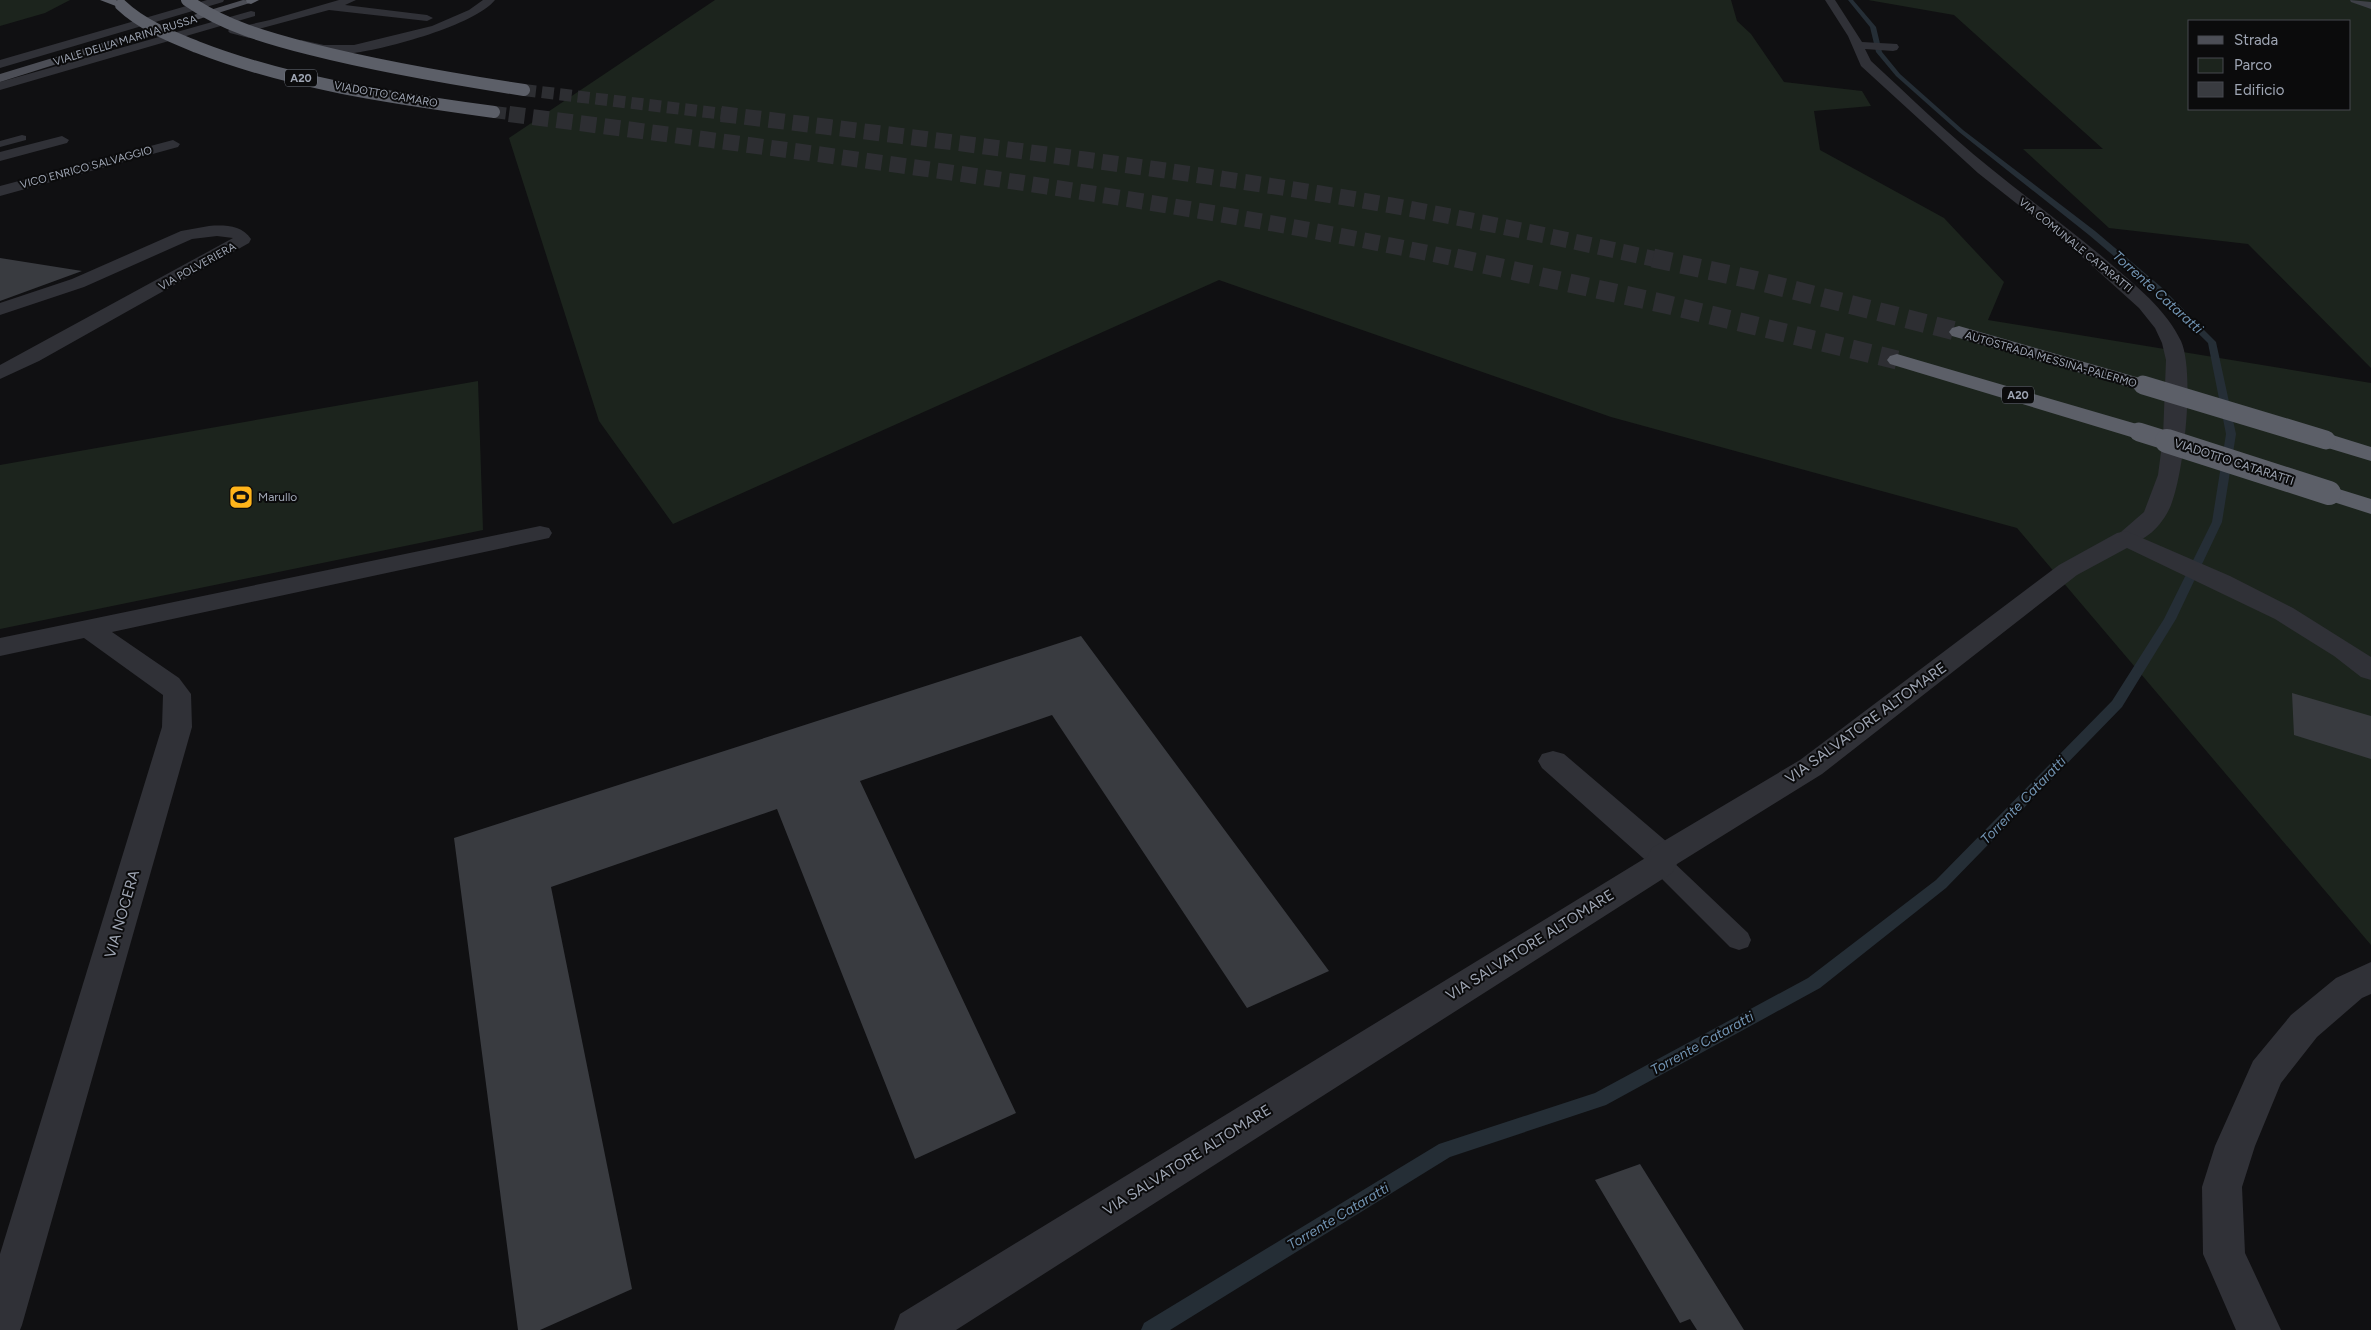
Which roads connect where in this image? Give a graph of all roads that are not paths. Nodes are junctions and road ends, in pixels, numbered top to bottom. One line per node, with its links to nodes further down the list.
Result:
1 (105, 0): 10 (highway)
2 (187, 0): 22 (highway, A20, bridge)
3 (196, 0): 15 (street)
4 (219, 0): 15 (street)
5 (234, 0): 19 (main road, VIALE DELLA MARINA RUSSA)
6 (351, 0): 13 (street)
7 (490, 0): 13 (street)
8 (1830, 0): 16 (street, VIA COMUNALE CATARATTI)
9 (2355, 0): 12 (main road)
10 (119, 3): 23 (highway, VIADOTTO CAMARO / A20, bridge)
11 (257, 3): 20 (main road, VIALE DELLA MARINA RUSSA); 21 (street)
12 (2371, 6)
13 (330, 7): 14 (street)
14 (427, 18)
15 (96, 36): 18 (street)
16 (1857, 45): 17 (street); 37 (street, VIA COMUNALE CATARATTI)
17 (1893, 47)
18 (0, 64)
19 (0, 71)
20 (0, 78)
21 (0, 86)
22 (524, 90)
23 (494, 112)
24 (22, 138): 26 (lane)
25 (62, 140): 28 (street)
26 (0, 144)
27 (173, 144): 29 (street, VICO ENRICO SALVAGGIO)
28 (0, 156)
29 (0, 191)
30 (0, 309): 33 (street, VIA POLVERIERA)
31 (1958, 332): 34 (highway, AUTOSTRADA MESSINA-PALERMO, bridge)
32 (1898, 360): 35 (highway, VIADOTTO CATARATTI / A20, bridge)
33 (0, 373)
34 (2371, 454)
35 (2371, 507)
36 (540, 533): 38 (street)
37 (2126, 538): 40 (street); 42 (street, VIA SALVATORE ALTOMARE)
38 (88, 628): 39 (street); 45 (street, VIA NOCERA)
39 (0, 647)
40 (2371, 671)
41 (1553, 761): 42 (street)
42 (1662, 861): 43 (lane); 46 (street, VIA SALVATORE ALTOMARE)
43 (1739, 940)
44 (2371, 977): 47 (street)
45 (0, 1325)
46 (916, 1330)
47 (2259, 1330)

